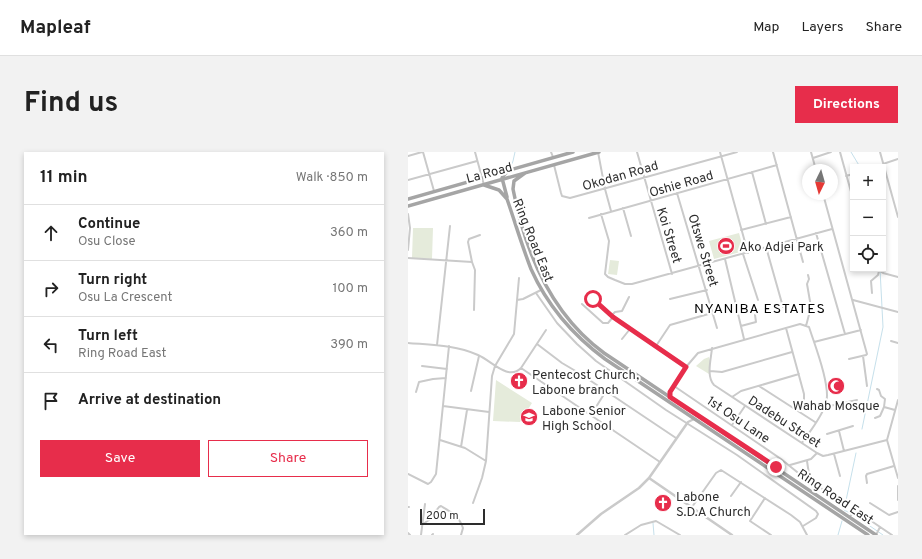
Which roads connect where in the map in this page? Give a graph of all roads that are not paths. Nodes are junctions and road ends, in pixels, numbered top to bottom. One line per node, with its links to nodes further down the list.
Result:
1 (422, 152): 14 (street); 29 (street)
2 (475, 152): 19 (street)
3 (551, 152): 16 (street)
4 (571, 152): 16 (main road, La Road); 20 (main road)
5 (598, 152): 20 (main road, La Road); 38 (street)
6 (637, 152): 33 (street, Koi Street)
7 (720, 152): 15 (street)
8 (736, 152): 15 (street, Okodan Road)
9 (773, 152): 24 (street)
10 (811, 152): 17 (street)
11 (832, 152): 17 (street)
12 (840, 152): 31 (street)
13 (880, 152): 22 (street)
14 (408, 156)
15 (721, 156): 33 (street, Okodan Road); 34 (street)
16 (553, 158): 25 (main road, La Road)
17 (813, 158): 21 (street)
18 (898, 159): 22 (street)
19 (477, 160): 29 (street); 32 (street)
20 (572, 160): 23 (main road, La Road)
21 (814, 164)
22 (884, 164)
23 (554, 165): 28 (main road, La Road); 38 (street, Okodan Road)
24 (777, 165): 27 (street, Oshie Road); 53 (street)
25 (510, 170): 32 (main road, La Road); 36 (main road)
26 (886, 170): 48 (street)
27 (752, 172): 34 (street, Oshie Road); 56 (street)
28 (525, 173): 36 (main road, La Road); 42 (main road, Ring Road East)
29 (429, 174): 35 (street); 40 (street)
30 (850, 175): 31 (street)
31 (846, 176): 39 (street)
32 (482, 178): 37 (street); 40 (main road, La Road)
33 (643, 178): 38 (street, Okodan Road); 46 (street, Koi Street)
34 (728, 179): 41 (street, Oshie Road); 59 (street)
35 (408, 180)
36 (502, 180): 37 (main road, La Road); 43 (main road)
37 (484, 185): 43 (main road, Ring Road East); 47 (main road, La Road)
38 (605, 189): 50 (street)
39 (850, 189)
40 (434, 192): 44 (main road, La Road)
41 (677, 193): 46 (street, Oshie Road); 74 (street, Otswe Street)
42 (514, 196): 43 (main road); 98 (main road, Ring Road East)
43 (507, 198): 81 (main road, Ring Road East)
44 (408, 199)
45 (825, 200): 58 (street)
46 (650, 201): 49 (street, Oshie Road); 77 (street, Koi Street)
47 (408, 206)
48 (897, 206): 54 (street)
49 (623, 208): 50 (street, Oshie Road); 62 (street)
50 (611, 212): 52 (street, Oshie Road)
51 (408, 214): 64 (street)
52 (601, 214): 55 (street, Oshie Road); 77 (street)
53 (791, 217): 56 (street); 63 (street)
54 (898, 217)
55 (589, 218)
56 (766, 224): 59 (street)
57 (450, 226): 71 (street)
58 (832, 229): 60 (street); 90 (street)
59 (741, 230): 67 (street)
60 (816, 234): 63 (street); 106 (street)
61 (480, 235): 72 (street)
62 (631, 236)
63 (797, 239): 65 (street); 73 (street)
64 (408, 244): 66 (street)
65 (766, 247): 67 (street); 92 (street)
66 (408, 250)
67 (748, 252): 68 (street)
68 (743, 254): 70 (street); 89 (street)
69 (408, 258): 71 (street)
70 (725, 259): 74 (street); 99 (street)
71 (447, 260): 72 (street); 114 (street)
72 (472, 262): 93 (street)
73 (803, 262)
74 (699, 266): 77 (street); 82 (street, Otswe Street)
75 (879, 272): 84 (street)
76 (883, 272): 79 (street)
77 (672, 274)
78 (808, 275): 100 (street)
79 (898, 277)
80 (519, 278): 88 (street)
81 (543, 290): 83 (street); 98 (main road, Ring Road East)
82 (707, 290): 87 (street); 95 (street, Otswe Street)
83 (536, 293): 88 (street); 156 (street)
84 (872, 293)
85 (629, 298): 97 (street)
86 (593, 299): 97 (street)
87 (670, 299)
88 (517, 300): 123 (street)
89 (758, 300)
90 (852, 300): 94 (street); 105 (street)
91 (582, 304): 97 (street)
92 (783, 307)
93 (474, 310)
94 (898, 312)
95 (712, 313): 101 (street, Otswe Street); 116 (street)
96 (755, 315): 99 (street)
97 (612, 316): 103 (street)
98 (566, 319): 138 (main road, Ring Road East); 151 (main road, Ring Road East)
99 (741, 326): 108 (street)
100 (806, 326): 102 (street); 110 (street)
101 (717, 328)
102 (786, 328): 108 (street); 118 (street)
103 (630, 329): 107 (street); 116 (street)
104 (546, 330): 113 (street)
105 (860, 330): 106 (street); 120 (street)
106 (844, 334): 110 (street)
107 (622, 339)
108 (744, 339): 117 (street)
109 (891, 341): 112 (street)
110 (814, 342): 145 (street)
111 (408, 343): 114 (street)
112 (898, 343)
113 (537, 344): 125 (street); 135 (street)
114 (437, 345): 115 (street)
115 (449, 346): 119 (street); 126 (street)
116 (656, 346): 124 (street)
117 (712, 348): 124 (street); 127 (street)
118 (792, 352): 127 (street); 128 (street)
119 (479, 356): 123 (street); 134 (street)
120 (863, 356): 121 (street); 132 (street)
121 (849, 359)
122 (422, 366): 126 (street)
123 (495, 366): 125 (street); 150 (street)
124 (686, 367): 130 (street)
125 (521, 368): 152 (street)
126 (447, 369): 129 (street)
127 (710, 371): 140 (street, Dadebu Street)
128 (799, 374): 131 (street); 148 (street)
129 (446, 378): 136 (street); 143 (street)
130 (674, 386): 137 (street); 157 (street, 1st Osu Lane)
131 (759, 386): 140 (street); 148 (street)
132 (867, 386)
133 (876, 389): 146 (street)
134 (471, 391)
135 (606, 391): 152 (street); 161 (street)
136 (416, 392)
137 (670, 392): 138 (street); 139 (street)
138 (665, 394): 139 (main road, Ring Road East)
139 (670, 397): 182 (main road, Ring Road East)
140 (732, 397): 144 (street, Dadebu Street)
141 (857, 400): 145 (street)
142 (898, 400): 149 (street)
143 (443, 406): 147 (street); 162 (street)
144 (745, 406): 157 (street); 164 (street, Dadebu Street)
145 (825, 407): 155 (street)
146 (884, 407): 149 (street); 153 (street)
147 (467, 410): 150 (street); 165 (street)
148 (796, 410): 155 (street)
149 (895, 410): 163 (street)
150 (489, 412): 169 (street)
151 (685, 413): 154 (main road, Ring Road East); 156 (street)
152 (591, 415): 171 (street)
153 (875, 418)
154 (694, 419): 156 (street); 183 (main road, Ring Road East)
155 (815, 422): 164 (street)
156 (687, 423): 161 (street); 195 (street)
157 (732, 425): 172 (street, 1st Osu Lane)
158 (853, 426): 159 (street)
159 (839, 431): 160 (street); 166 (street)
160 (827, 434)
161 (676, 438): 171 (street)
162 (440, 440): 165 (street); 174 (street)
163 (887, 440): 166 (street, Dadebu Street); 173 (street)
164 (802, 443): 167 (street, Dadebu Street)
165 (461, 447): 169 (street)
166 (844, 451): 168 (street, Dadebu Street)
167 (817, 453): 168 (street, Dadebu Street); 170 (street)
168 (834, 454): 175 (street)
169 (486, 461): 188 (street)
170 (807, 461): 172 (street); 178 (street)
171 (660, 462): 177 (street)
172 (790, 465): 178 (street, 1st Osu Lane)
173 (895, 466): 176 (street); 180 (street)
174 (408, 475)
175 (840, 476)
176 (898, 477)
177 (649, 478): 191 (street); 199 (street)
178 (810, 481): 184 (street, 1st Osu Lane)
179 (741, 482): 185 (street); 186 (street); 191 (street)
180 (867, 484)
181 (898, 486): 187 (street)
182 (811, 491): 183 (main road); 193 (main road, Ring Road East)
183 (808, 495): 205 (main road, Ring Road East)
184 (832, 495)
185 (731, 496)
186 (765, 498): 195 (street); 203 (street)
187 (898, 500)
188 (473, 503)
189 (870, 503): 192 (street)
190 (425, 504): 194 (street)
191 (692, 507): 202 (street)
192 (898, 512)
193 (852, 515): 196 (main road, Ring Road East); 196 (street)
194 (423, 524): 197 (street); 198 (street)
195 (803, 526): 204 (street)
196 (877, 532): 206 (street)
197 (421, 535)
198 (461, 535)
199 (577, 535)
200 (626, 535): 201 (street)
201 (680, 535)
202 (732, 535)
203 (771, 535)
204 (807, 535)
205 (868, 535)
206 (892, 535)

